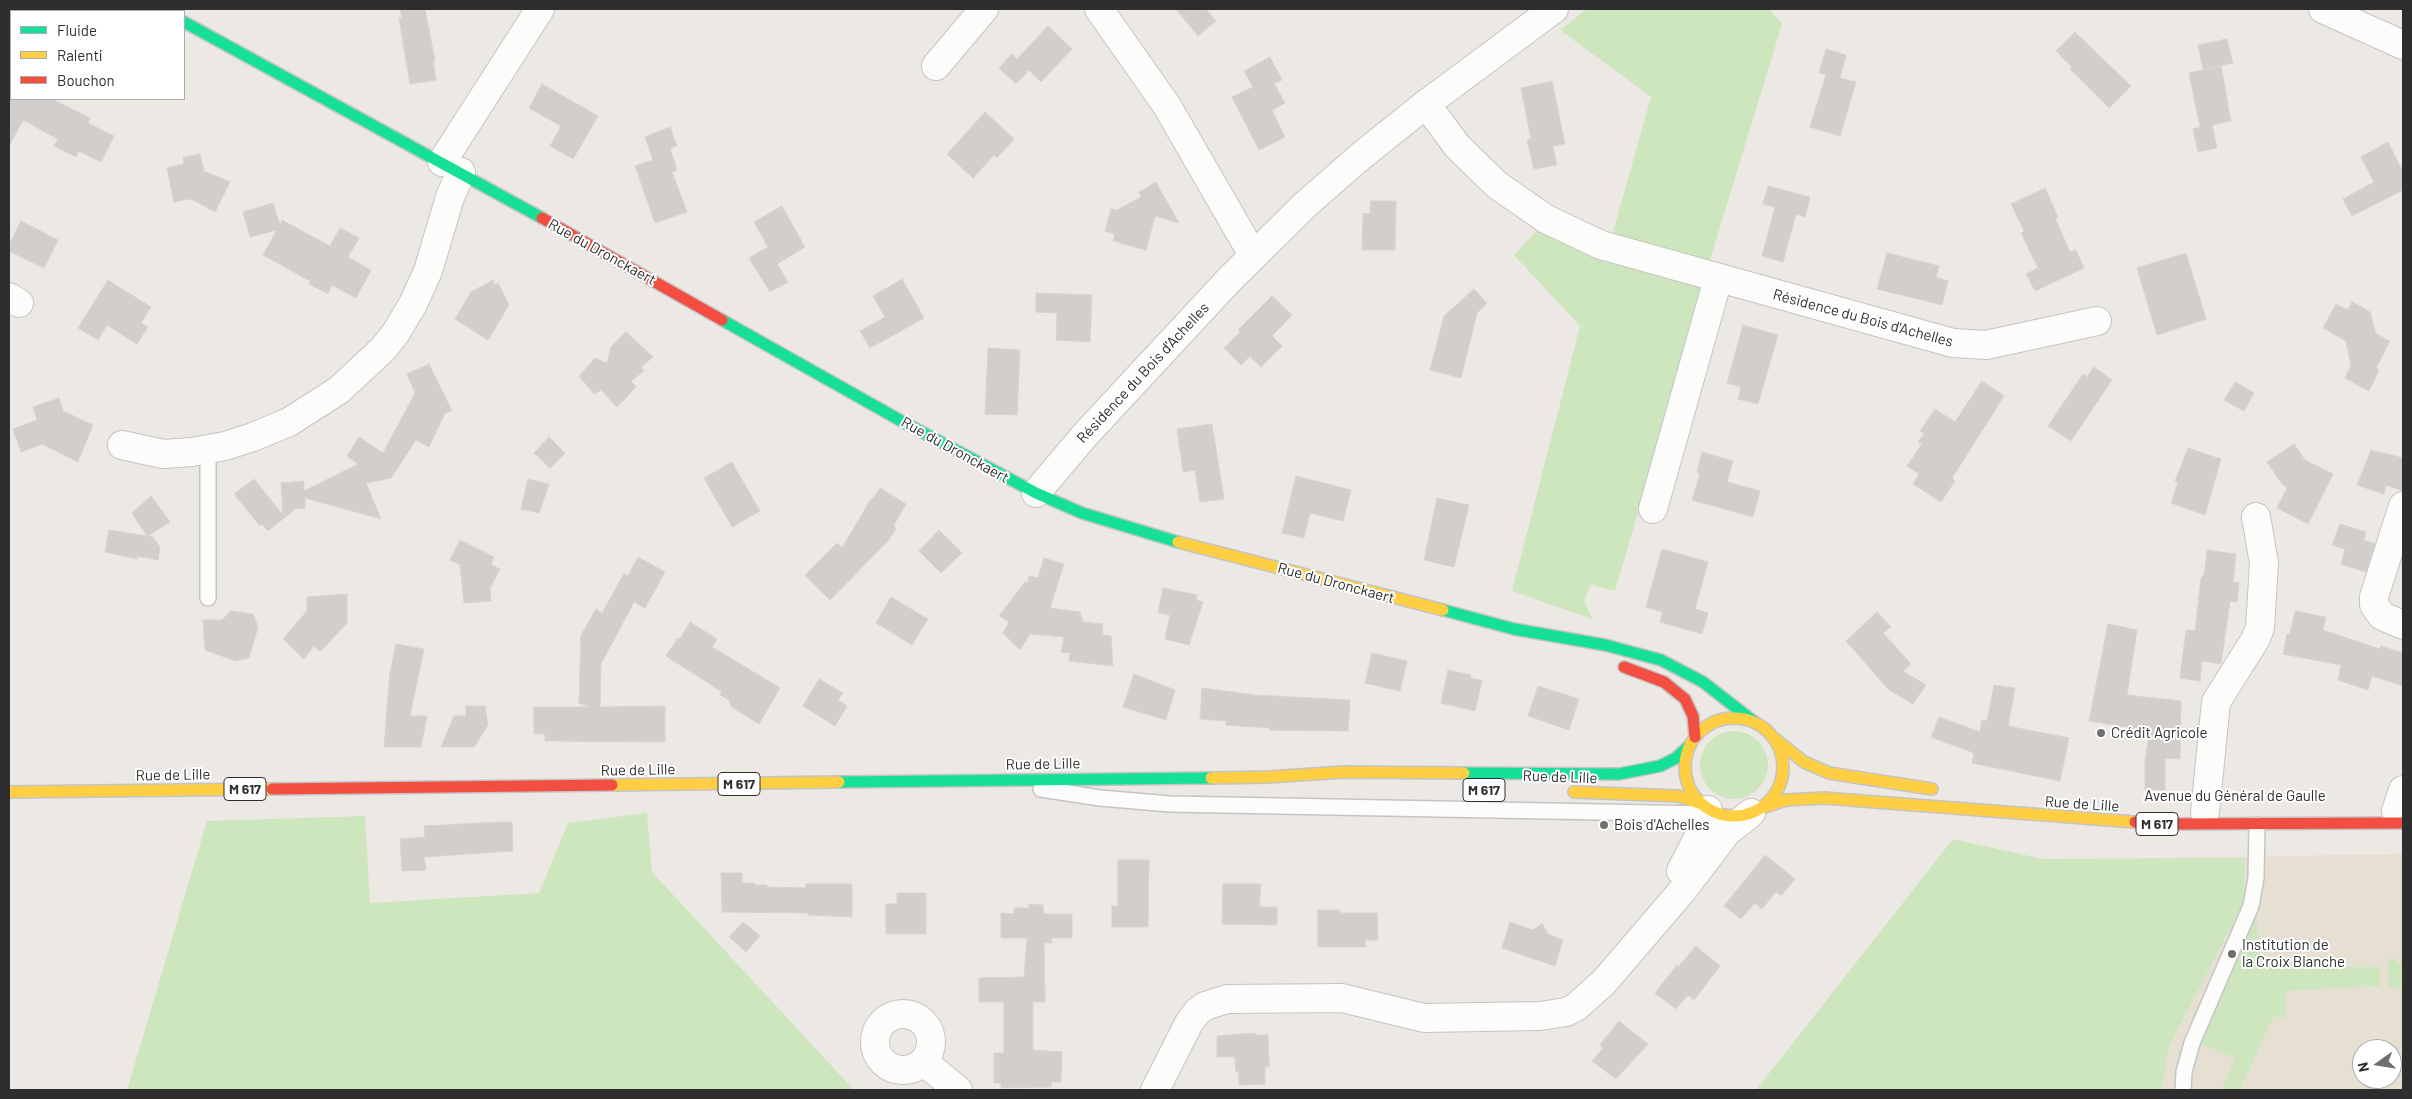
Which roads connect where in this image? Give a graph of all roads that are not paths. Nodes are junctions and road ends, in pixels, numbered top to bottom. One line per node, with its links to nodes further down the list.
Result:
1 (540, 9): 10 (street)
2 (984, 9): 8 (street)
3 (1099, 9): 11 (street)
4 (1554, 9): 9 (street, Résidence du Bois d'Achelles)
5 (2324, 9): 7 (street)
6 (185, 23): 10 (main road, Rue du Dronckaert)
7 (2403, 46)
8 (936, 66)
9 (1426, 104): 11 (street, Résidence du Bois d'Achelles); 12 (street, Résidence du Bois d'Achelles)
10 (451, 167): 15 (street); 16 (main road, Rue du Dronckaert)
11 (1253, 255): 16 (street, Résidence du Bois d'Achelles)
12 (1718, 279): 13 (street, Résidence du Bois d'Achelles); 18 (street)
13 (2097, 321)
14 (122, 445): 15 (street)
15 (208, 449): 20 (lane)
16 (1036, 493): 22 (main road, Rue du Dronckaert)
17 (2403, 506): 21 (street)
18 (1653, 509)
19 (2256, 517): 39 (street)
20 (208, 598)
21 (2403, 625)
22 (1514, 629): 23 (main road, Rue du Dronckaert); 25 (main road, Rue du Dronckaert)
23 (1585, 654)
24 (1609, 662): 27 (main road)
25 (1757, 724): 26 (main road); 27 (main road)
26 (1775, 739): 33 (main road); 38 (main road)
27 (1692, 742): 28 (main road, Rue de Lille / M 617); 36 (main road)
28 (1268, 777): 29 (main road, Rue de Lille / M 617); 30 (main road, Rue de Lille / M 617)
29 (998, 780): 31 (main road, Rue de Lille / M 617); 36 (lane)
30 (1337, 784)
31 (9, 792)
32 (1558, 792): 36 (main road, Rue de Lille)
33 (1948, 792)
34 (2016, 801): 37 (main road, Avenue du Général de Gaulle / M 617)
35 (2401, 809): 39 (main road, Avenue du Général de Gaulle / M 617); 40 (main road, Rue de Lille / M 617)
36 (1708, 810): 38 (main road); 41 (street)
37 (2140, 810)
38 (1756, 811): 40 (main road, Rue de Lille / M 617); 41 (street)
39 (2200, 812)
40 (2258, 825): 45 (lane)
41 (1643, 934): 44 (street)
42 (924, 1062): 43 (street)
43 (958, 1090)
44 (1155, 1090)
45 (2183, 1090)

